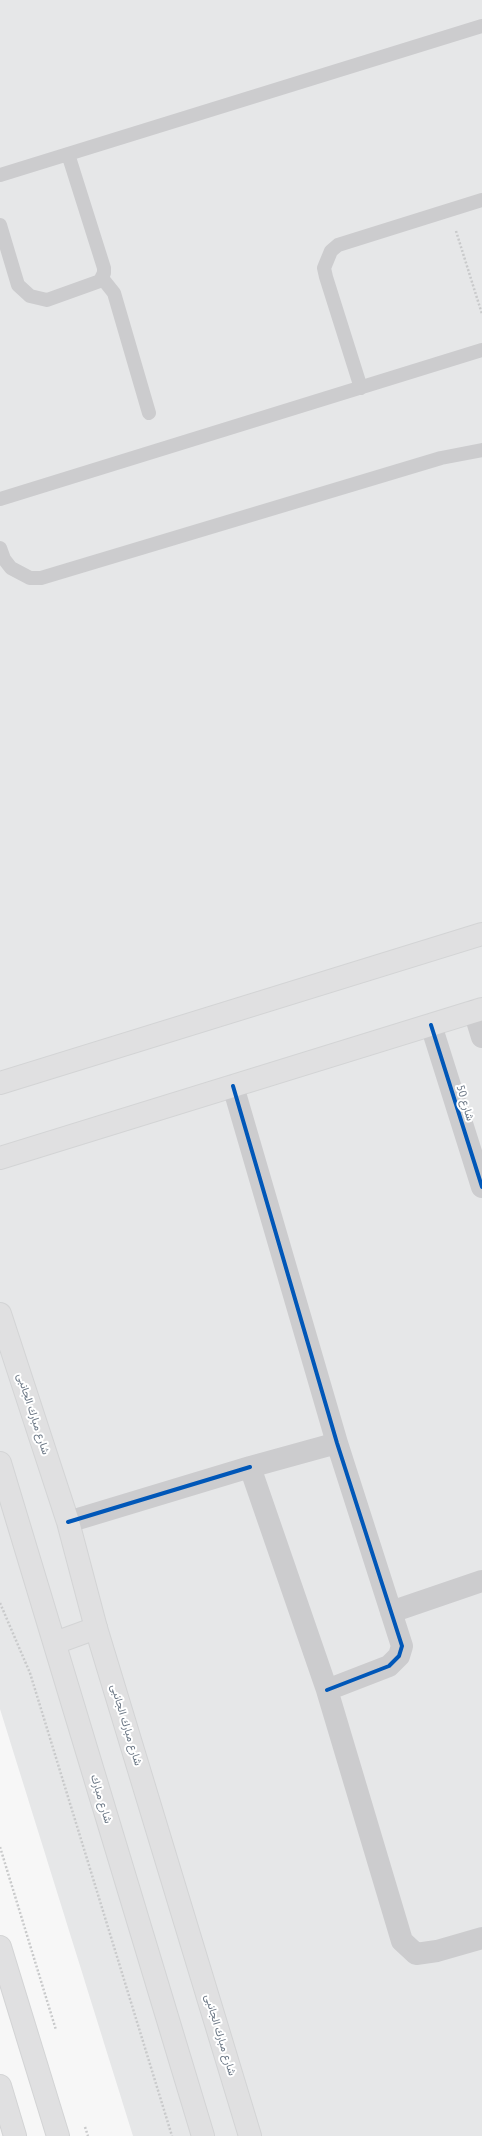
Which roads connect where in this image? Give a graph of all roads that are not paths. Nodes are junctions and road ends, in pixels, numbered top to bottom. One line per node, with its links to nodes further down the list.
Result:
1 (482, 26): 2 (lane)
2 (68, 154): 3 (lane); 6 (lane)
3 (0, 176)
4 (482, 200): 8 (lane)
5 (0, 225): 6 (lane)
6 (102, 278): 9 (lane)
7 (482, 350): 8 (lane)
8 (361, 388): 11 (lane)
9 (149, 413)
10 (482, 450): 12 (lane)
11 (0, 499)
12 (0, 548)
13 (482, 934): 17 (main road)
14 (478, 1010): 15 (main road); 16 (street)
15 (431, 1025): 18 (main road); 20 (street, شارع 50)
16 (482, 1037)
17 (0, 1083)
18 (233, 1086): 19 (main road); 22 (street)
19 (0, 1158)
20 (482, 1187)
21 (0, 1314): 25 (main road, شارع مبارك الجانبى)
22 (337, 1443): 24 (street); 27 (street)
23 (0, 1462): 29 (main road, شارع مبارك)
24 (250, 1467): 25 (street); 30 (street)
25 (68, 1522): 28 (main road, شارع مبارك الجانبى)
26 (482, 1582): 27 (street)
27 (391, 1612): 30 (street)
28 (96, 1628): 29 (main road); 37 (main road, شارع مبارك الجانبى)
29 (54, 1643): 36 (main road, شارع مبارك)
30 (327, 1690): 31 (street)
31 (482, 1938)
32 (0, 1947): 35 (main road)
33 (0, 2086): 34 (main road)
34 (16, 2136)
35 (58, 2136)
36 (203, 2136)
37 (250, 2136)

